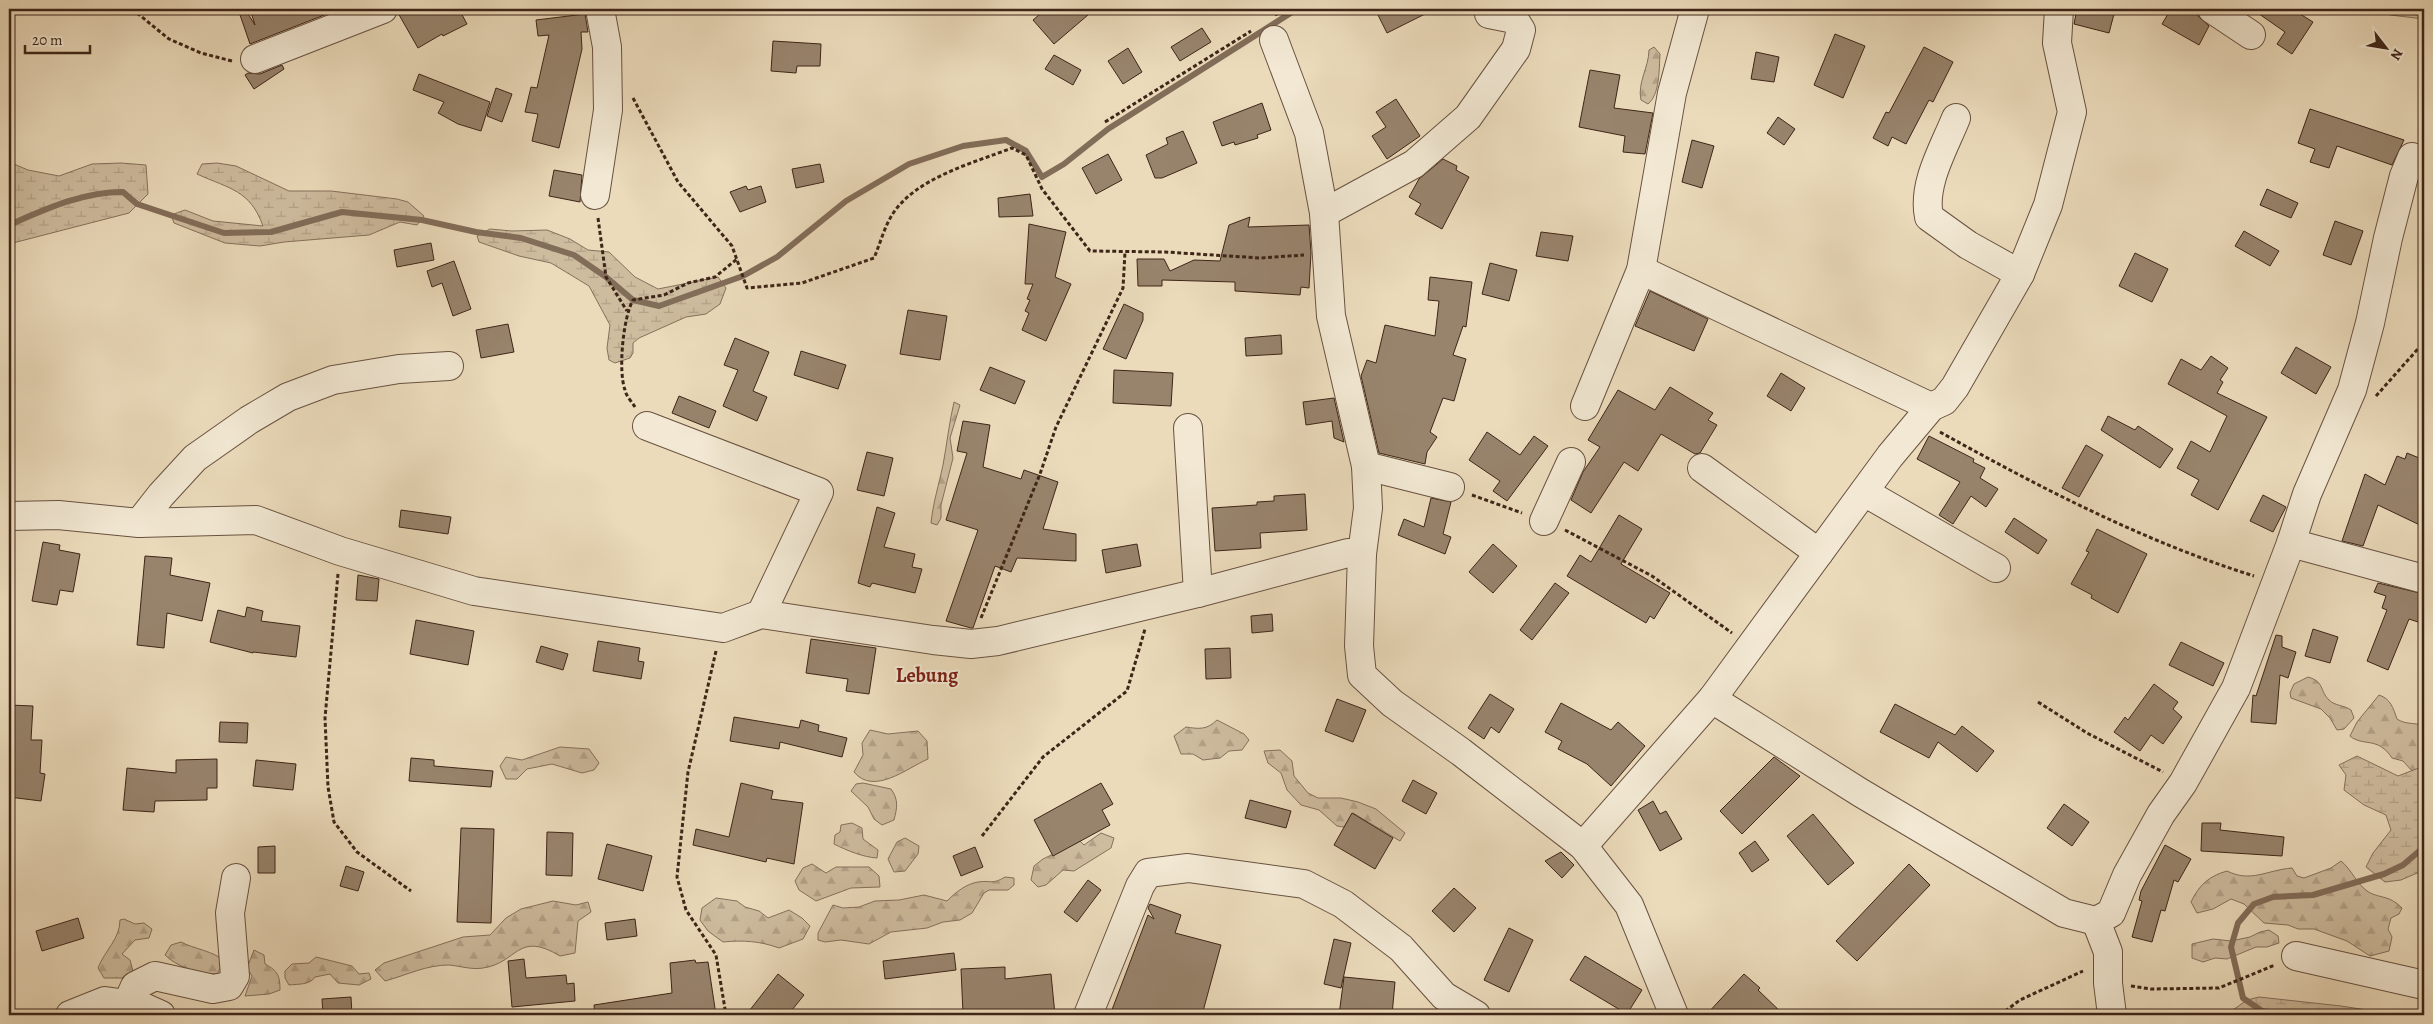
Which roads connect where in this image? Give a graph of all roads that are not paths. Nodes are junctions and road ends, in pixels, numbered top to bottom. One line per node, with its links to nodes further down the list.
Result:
1 (384, 9): 9 (street)
2 (600, 9): 12 (street)
3 (1695, 9): 14 (street)
4 (2059, 9): 15 (street)
5 (2212, 9): 7 (street)
6 (1489, 14): 13 (street)
7 (2251, 35)
8 (1274, 40): 13 (street)
9 (255, 59)
10 (1956, 118): 15 (street)
11 (2412, 157): 29 (street)
12 (596, 196)
13 (1324, 213): 22 (street)
14 (1641, 270): 17 (street); 18 (street)
15 (2020, 274): 18 (street)
16 (449, 366): 28 (street)
17 (1586, 406)
18 (1925, 414): 25 (street)
19 (647, 426): 35 (street)
20 (1188, 428): 34 (street)
21 (1571, 462): 27 (street)
22 (1366, 466): 24 (street); 31 (street)
23 (1702, 468): 30 (street)
24 (1450, 487)
25 (1864, 492): 30 (street); 32 (street)
26 (9, 516): 28 (street)
27 (1544, 521)
28 (139, 523): 35 (street)
29 (2291, 543): 33 (street); 39 (street)
30 (1819, 553): 36 (street)
31 (1362, 554): 34 (street); 37 (street)
32 (1996, 568)
33 (2424, 579)
34 (1198, 593): 35 (street)
35 (761, 614)
36 (1712, 699): 37 (street); 39 (street)
37 (1583, 846): 47 (street)
38 (236, 878): 42 (street)
39 (2096, 920): 48 (street)
40 (2296, 956): 41 (street)
41 (2424, 985)
42 (126, 1004): 43 (street); 44 (street)
43 (70, 1015)
44 (161, 1015)
45 (1088, 1015): 46 (street)
46 (1476, 1015)
47 (1674, 1015)
48 (2112, 1015)

